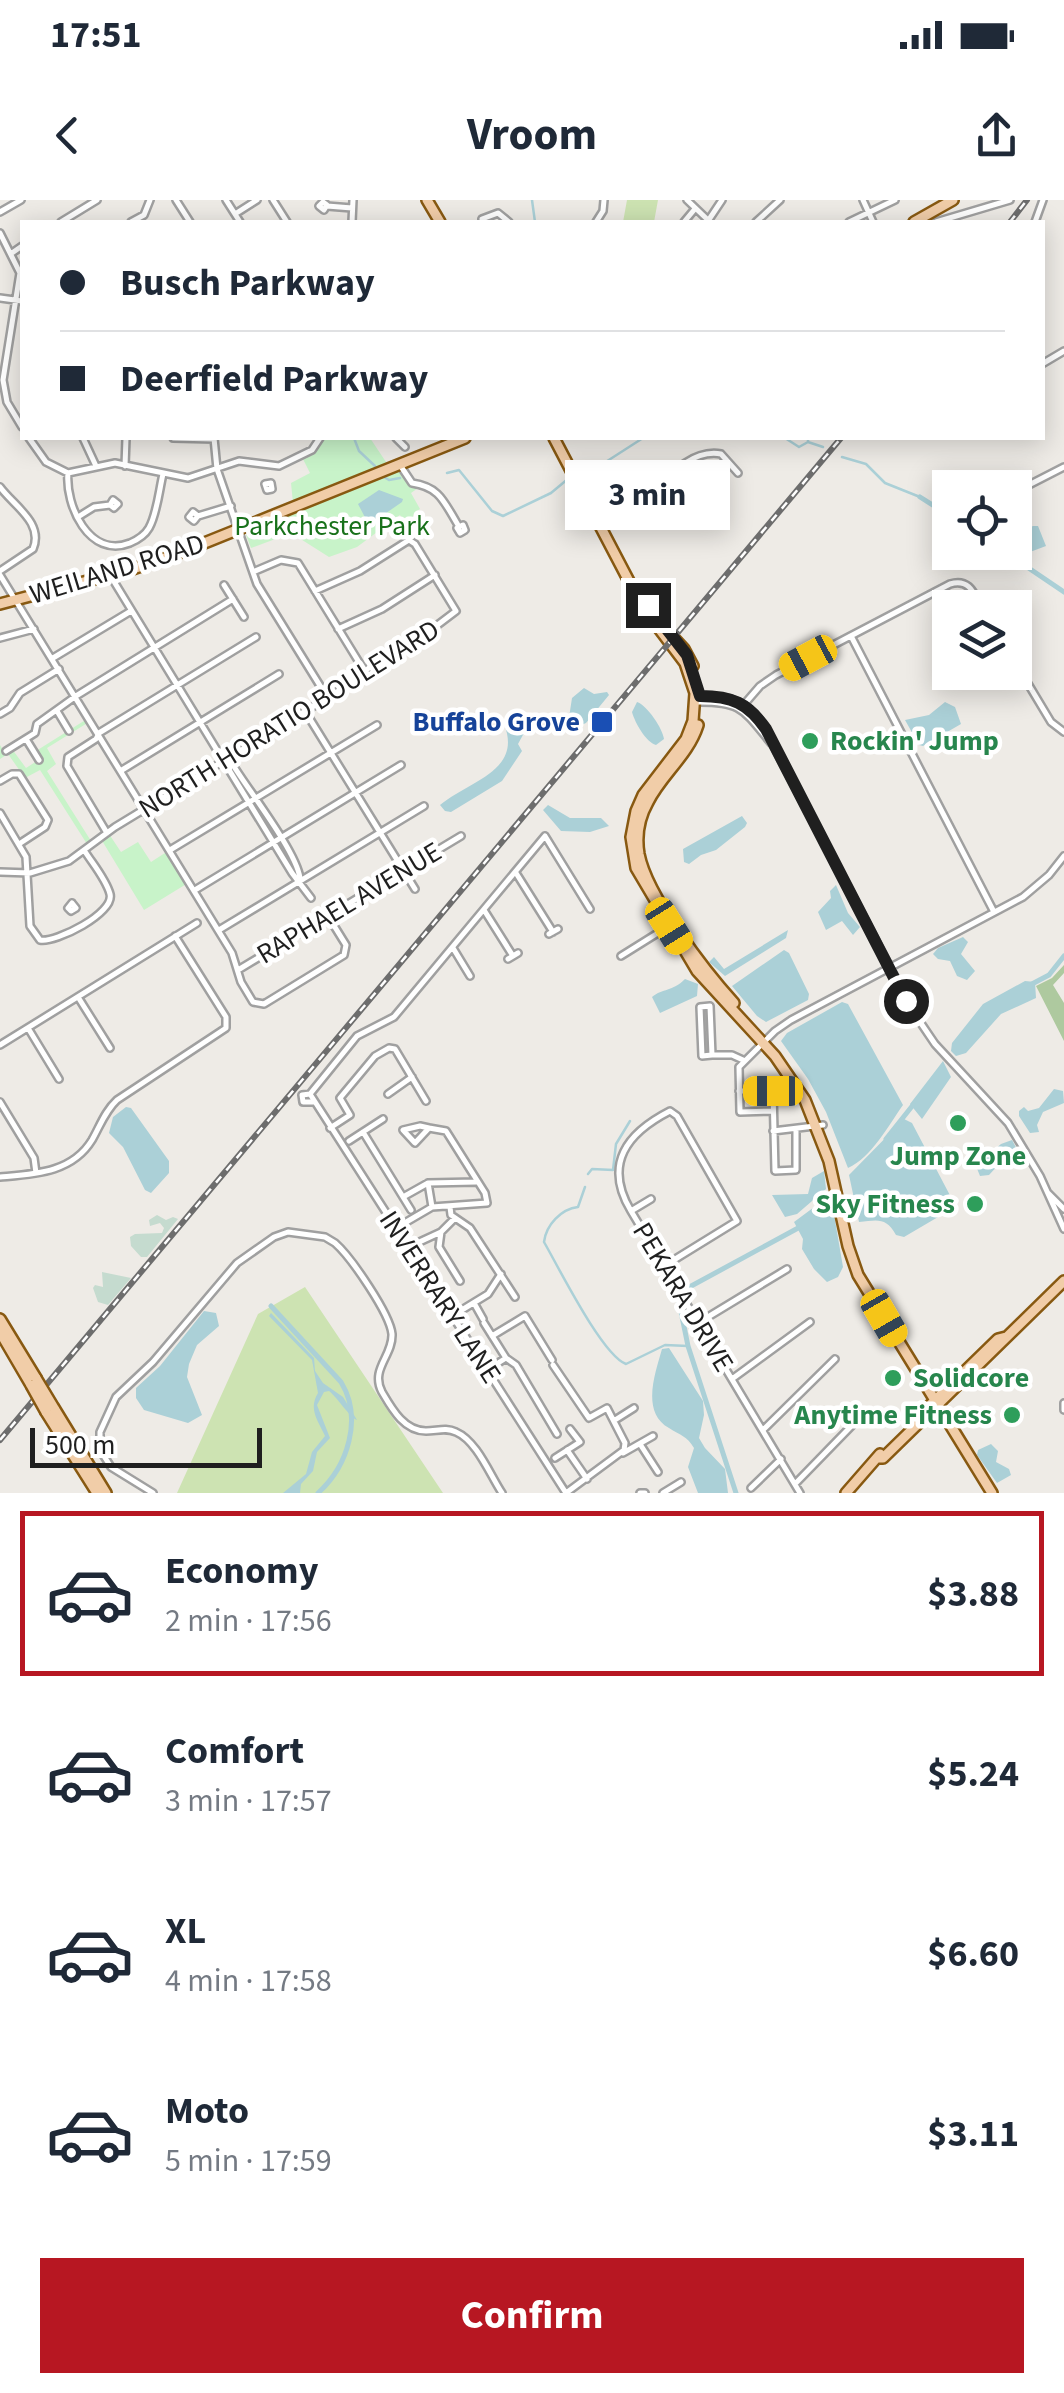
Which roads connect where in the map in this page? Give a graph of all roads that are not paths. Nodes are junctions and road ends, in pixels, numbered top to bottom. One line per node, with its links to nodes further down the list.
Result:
1 (21, 200): 17 (street)
2 (96, 200): 23 (street)
3 (150, 200): 24 (street)
4 (226, 200): 20 (street)
5 (258, 200): 20 (street)
6 (686, 200): 16 (street)
7 (780, 200): 29 (street)
8 (863, 200): 19 (street)
9 (895, 200): 19 (street)
10 (944, 200): 22 (main road)
11 (953, 200): 22 (main road)
12 (1010, 200): 22 (street)
13 (353, 204): 15 (street)
14 (498, 204): 18 (street)
15 (327, 206)
16 (694, 210): 27 (street); 28 (street)
17 (0, 212)
18 (498, 213): 21 (street); 26 (street)
19 (869, 213): 30 (street); 31 (street)
20 (235, 214): 25 (street)
21 (482, 219)
22 (934, 219)
23 (63, 220)
24 (135, 220)
25 (239, 220)
26 (506, 220)
27 (686, 220)
28 (706, 220)
29 (758, 220)
30 (853, 220)
31 (873, 220)
32 (0, 232): 34 (street)
33 (20, 247): 34 (street)
34 (12, 253): 36 (street)
35 (0, 298): 36 (street)
36 (20, 301): 37 (street)
37 (3, 361): 38 (street)
38 (20, 420)
39 (30, 440): 55 (street)
40 (82, 440): 48 (street)
41 (126, 440): 49 (street)
42 (214, 440): 53 (street)
43 (319, 440): 50 (street)
44 (398, 440): 47 (street)
45 (453, 440): 51 (main road, WEILAND ROAD)
46 (558, 440): 64 (main road)
47 (405, 447)
48 (96, 466): 49 (street); 55 (street)
49 (125, 466): 56 (street)
50 (272, 466): 53 (street); 57 (street)
51 (400, 466): 65 (street); 66 (main road, WEILAND ROAD)
52 (1064, 467): 58 (street)
53 (217, 469): 56 (street); 61 (street)
54 (738, 472): 64 (street)
55 (68, 473): 63 (street)
56 (162, 474): 63 (street)
57 (270, 482)
58 (1032, 483)
59 (0, 486): 68 (street)
60 (110, 505): 63 (street)
61 (231, 506): 62 (street); 66 (street)
62 (198, 516)
63 (78, 517)
64 (603, 525): 95 (main road)
65 (458, 526)
66 (240, 528): 67 (street); 69 (main road, WEILAND ROAD)
67 (253, 572): 74 (street); 94 (street)
68 (0, 573): 77 (street)
69 (110, 575): 77 (main road, WEILAND ROAD); 79 (street)
70 (435, 575): 74 (street, NORTH HORATIO BOULEVARD); 81 (street); 89 (street, NORTH HORATIO BOULEVARD)
71 (224, 585): 76 (street)
72 (939, 590): 73 (street)
73 (971, 590)
74 (315, 591): 81 (street)
75 (932, 594): 83 (street)
76 (233, 599): 80 (street); 86 (street)
77 (16, 600): 78 (main road, WEILAND ROAD); 82 (street)
78 (0, 604)
79 (132, 610): 86 (street); 87 (street)
80 (244, 617)
81 (338, 629): 89 (street)
82 (34, 630): 85 (street); 87 (street)
83 (851, 636): 96 (street); 136 (street)
84 (256, 637): 91 (street)
85 (0, 638)
86 (156, 648): 91 (street); 93 (street)
87 (52, 658): 88 (street)
88 (59, 669): 93 (street); 99 (street)
89 (365, 672): 94 (street, NORTH HORATIO BOULEVARD)
90 (279, 674): 100 (street)
91 (178, 684): 100 (street); 104 (street)
92 (1032, 690): 103 (street)
93 (76, 696): 97 (street); 104 (street)
94 (327, 698): 98 (street, NORTH HORATIO BOULEVARD)
95 (698, 699): 96 (street); 139 (main road)
96 (743, 706): 146 (street)
97 (57, 711): 102 (street); 105 (street)
98 (305, 712): 107 (street); 109 (street, NORTH HORATIO BOULEVARD)
99 (0, 714)
100 (202, 721): 109 (street); 111 (street)
101 (377, 725): 107 (street)
102 (69, 730)
103 (1064, 732)
104 (99, 734): 111 (street); 119 (street)
105 (26, 739): 106 (street); 108 (street)
106 (6, 752)
107 (331, 753): 113 (street); 114 (street)
108 (39, 760)
109 (226, 760): 114 (street); 116 (street, NORTH HORATIO BOULEVARD)
110 (401, 765): 113 (street)
111 (122, 770): 116 (street)
112 (0, 781): 122 (street)
113 (356, 792): 118 (street); 121 (street)
114 (252, 800): 121 (street); 124 (street)
115 (424, 806): 118 (street)
116 (146, 809): 119 (street, NORTH HORATIO BOULEVARD); 124 (street)
117 (0, 814): 122 (street)
118 (380, 832): 126 (street); 130 (street)
119 (107, 833): 123 (street, NORTH HORATIO BOULEVARD)
120 (460, 836): 126 (street, RAPHAEL AVENUE)
121 (277, 841): 130 (street); 132 (street)
122 (19, 844): 128 (street)
123 (84, 850): 128 (street, NORTH HORATIO BOULEVARD); 128 (street)
124 (170, 850): 132 (street)
125 (1064, 856): 136 (street)
126 (404, 870): 131 (street); 137 (street, RAPHAEL AVENUE)
127 (0, 872): 128 (street, NORTH HORATIO BOULEVARD)
128 (28, 873)
129 (516, 873): 134 (street); 135 (street); 141 (street)
130 (300, 881): 133 (street); 140 (street)
131 (415, 889)
132 (195, 890): 140 (street)
133 (311, 898)
134 (484, 910): 143 (street); 144 (street)
135 (590, 910)
136 (994, 912): 146 (street)
137 (328, 916): 147 (street, RAPHAEL AVENUE); 147 (street)
138 (197, 923): 142 (street)
139 (672, 925): 145 (street); 151 (main road)
140 (219, 930): 147 (street)
141 (553, 932)
142 (176, 936): 149 (street); 172 (street)
143 (452, 948): 148 (street); 165 (street, INVERRARY LANE)
144 (513, 956)
145 (621, 956)
146 (888, 967): 151 (street); 177 (street)
147 (238, 970)
148 (470, 976)
149 (78, 997): 150 (street); 153 (street)
150 (28, 1028): 152 (street); 157 (street)
151 (765, 1040): 155 (street); 164 (main road)
152 (0, 1045)
153 (110, 1048)
154 (712, 1055): 154 (street); 155 (street)
155 (743, 1060): 158 (street)
156 (412, 1077): 159 (street); 160 (street); 165 (street)
157 (59, 1079)
158 (740, 1091): 162 (street); 162 (street)
159 (388, 1094)
160 (426, 1101)
161 (0, 1102): 172 (street)
162 (773, 1111): 168 (street)
163 (383, 1118): 169 (street)
164 (820, 1126): 167 (street); 210 (main road)
165 (330, 1128): 186 (street, INVERRARY LANE)
166 (428, 1128): 166 (street); 171 (street)
167 (796, 1130): 168 (street); 168 (street)
168 (774, 1131)
169 (363, 1132): 170 (street); 178 (street)
170 (349, 1141)
171 (470, 1170): 174 (street); 175 (street)
172 (36, 1173): 173 (street)
173 (0, 1177)
174 (462, 1182): 175 (street); 176 (street)
175 (478, 1182): 181 (street)
176 (428, 1183): 178 (street); 180 (street)
177 (1047, 1192): 182 (street); 187 (street)
178 (403, 1197): 183 (street)
179 (651, 1198): 184 (street)
180 (432, 1207): 181 (street); 186 (street)
181 (450, 1207): 185 (street)
182 (1064, 1209)
183 (411, 1210)
184 (631, 1211): 190 (street, PEKARA DRIVE); 190 (street, PEKARA DRIVE)
185 (455, 1218): 188 (street); 192 (street)
186 (396, 1228): 199 (street, INVERRARY LANE)
187 (1064, 1229)
188 (441, 1232): 189 (street); 193 (street)
189 (415, 1244)
190 (664, 1266): 202 (street, PEKARA DRIVE)
191 (787, 1269): 202 (street)
192 (501, 1274): 195 (street); 196 (street)
193 (460, 1281)
194 (1064, 1281): 210 (main road)
195 (506, 1283): 196 (street); 197 (street)
196 (493, 1287): 198 (street)
197 (515, 1297)
198 (474, 1303): 199 (street); 203 (street)
199 (452, 1316): 207 (street, INVERRARY LANE)
200 (0, 1319): 209 (main road)
201 (810, 1322): 208 (street)
202 (698, 1323): 208 (street, PEKARA DRIVE)
203 (487, 1327): 205 (street); 214 (street)
204 (0, 1332): 209 (main road)
205 (506, 1358): 207 (street); 217 (street)
206 (835, 1359): 216 (street)
207 (487, 1370): 233 (street, INVERRARY LANE)
208 (732, 1379): 216 (street, PEKARA DRIVE)
209 (33, 1382): 212 (main road, bridge)
210 (937, 1403): 236 (main road); 237 (main road)
211 (634, 1408): 214 (street)
212 (50, 1410): 229 (main road); 230 (main road)
213 (864, 1413): 227 (street)
214 (615, 1420): 221 (street)
215 (570, 1429): 220 (street)
216 (763, 1430): 223 (street, PEKARA DRIVE)
217 (557, 1434)
218 (652, 1436): 219 (street)
219 (640, 1444): 221 (street); 224 (street)
220 (567, 1450): 222 (street); 225 (street)
221 (616, 1457): 225 (street)
222 (555, 1458)
223 (780, 1459): 227 (street, PEKARA DRIVE); 228 (street)
224 (658, 1472)
225 (588, 1479): 233 (street)
226 (682, 1482): 234 (street)
227 (795, 1484): 235 (street, PEKARA DRIVE)
228 (751, 1488)
229 (97, 1493)
230 (106, 1493)
231 (153, 1493): 232 (street)
232 (502, 1493)
233 (566, 1493)
234 (663, 1493)
235 (800, 1493)
236 (846, 1493)
237 (992, 1493)

